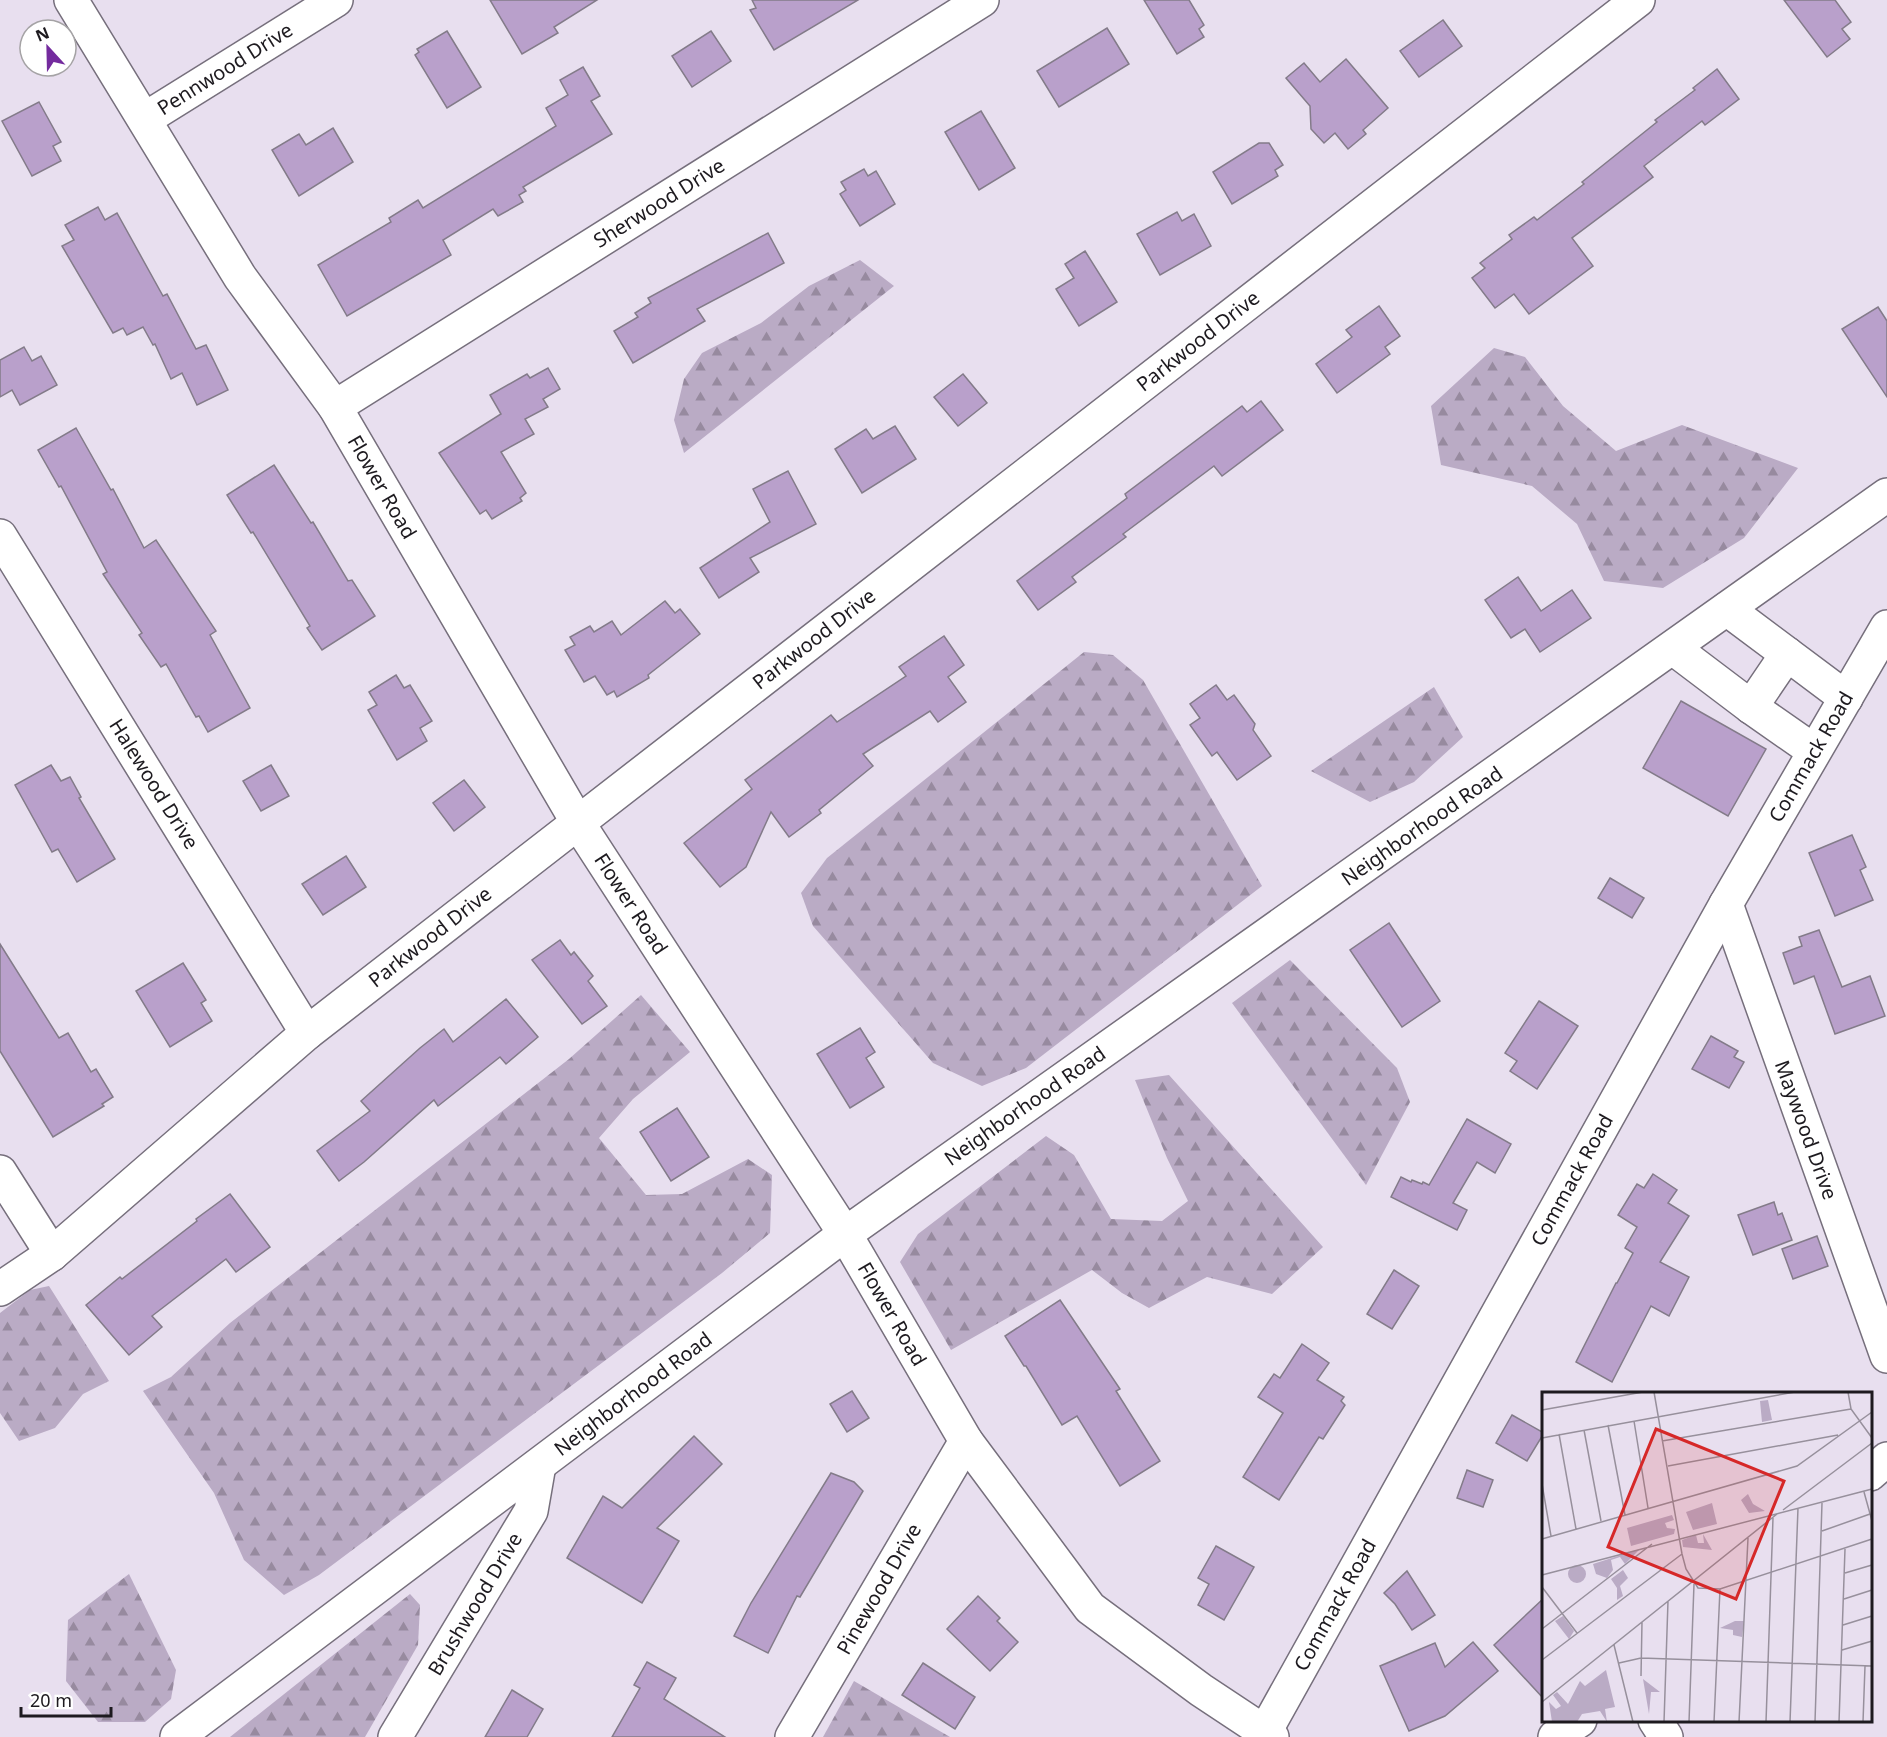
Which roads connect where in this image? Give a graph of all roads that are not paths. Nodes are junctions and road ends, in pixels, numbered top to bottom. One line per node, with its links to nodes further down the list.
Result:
1 (71, 0): 5 (street, Flower Road)
2 (336, 0): 5 (street, Pennwood Drive)
3 (982, 0): 6 (street, Sherwood Drive)
4 (1638, 0): 16 (street, Parkwood Drive)
5 (145, 119): 6 (street, Flower Road)
6 (335, 407): 16 (street, Flower Road)
7 (1887, 495): 9 (street, Neighborhood Road)
8 (0, 536): 18 (street, Halewood Drive)
9 (1727, 609): 11 (street, Neighborhood Road); 12 (street)
10 (1887, 627): 13 (street, Commack Road)
11 (1673, 648): 14 (street); 20 (street, Neighborhood Road)
12 (1786, 654): 13 (street); 14 (street)
13 (1846, 698): 15 (street, Commack Road)
14 (1751, 707): 15 (street)
15 (1815, 751): 17 (street, Commack Road)
16 (578, 823): 18 (street, Parkwood Drive); 20 (street, Flower Road)
17 (1726, 904): 23 (street, Maywood Drive); 30 (street, Commack Road)
18 (307, 1033): 21 (street, Parkwood Drive)
19 (0, 1172): 21 (street)
20 (845, 1234): 24 (street, Flower Road); 26 (street, Neighborhood Road)
21 (52, 1254): 22 (street, Parkwood Drive)
22 (0, 1289)
23 (1887, 1356)
24 (966, 1441): 30 (street, Flower Road); 33 (street, Pinewood Drive)
25 (1887, 1459): 27 (street)
26 (539, 1465): 31 (street, Neighborhood Road); 32 (street, Brushwood Drive)
27 (1872, 1472)
28 (1577, 1722): 34 (street)
29 (1656, 1722): 35 (street)
30 (1266, 1736)
31 (177, 1737)
32 (395, 1737)
33 (792, 1737)
34 (1555, 1737)
35 (1666, 1737)

